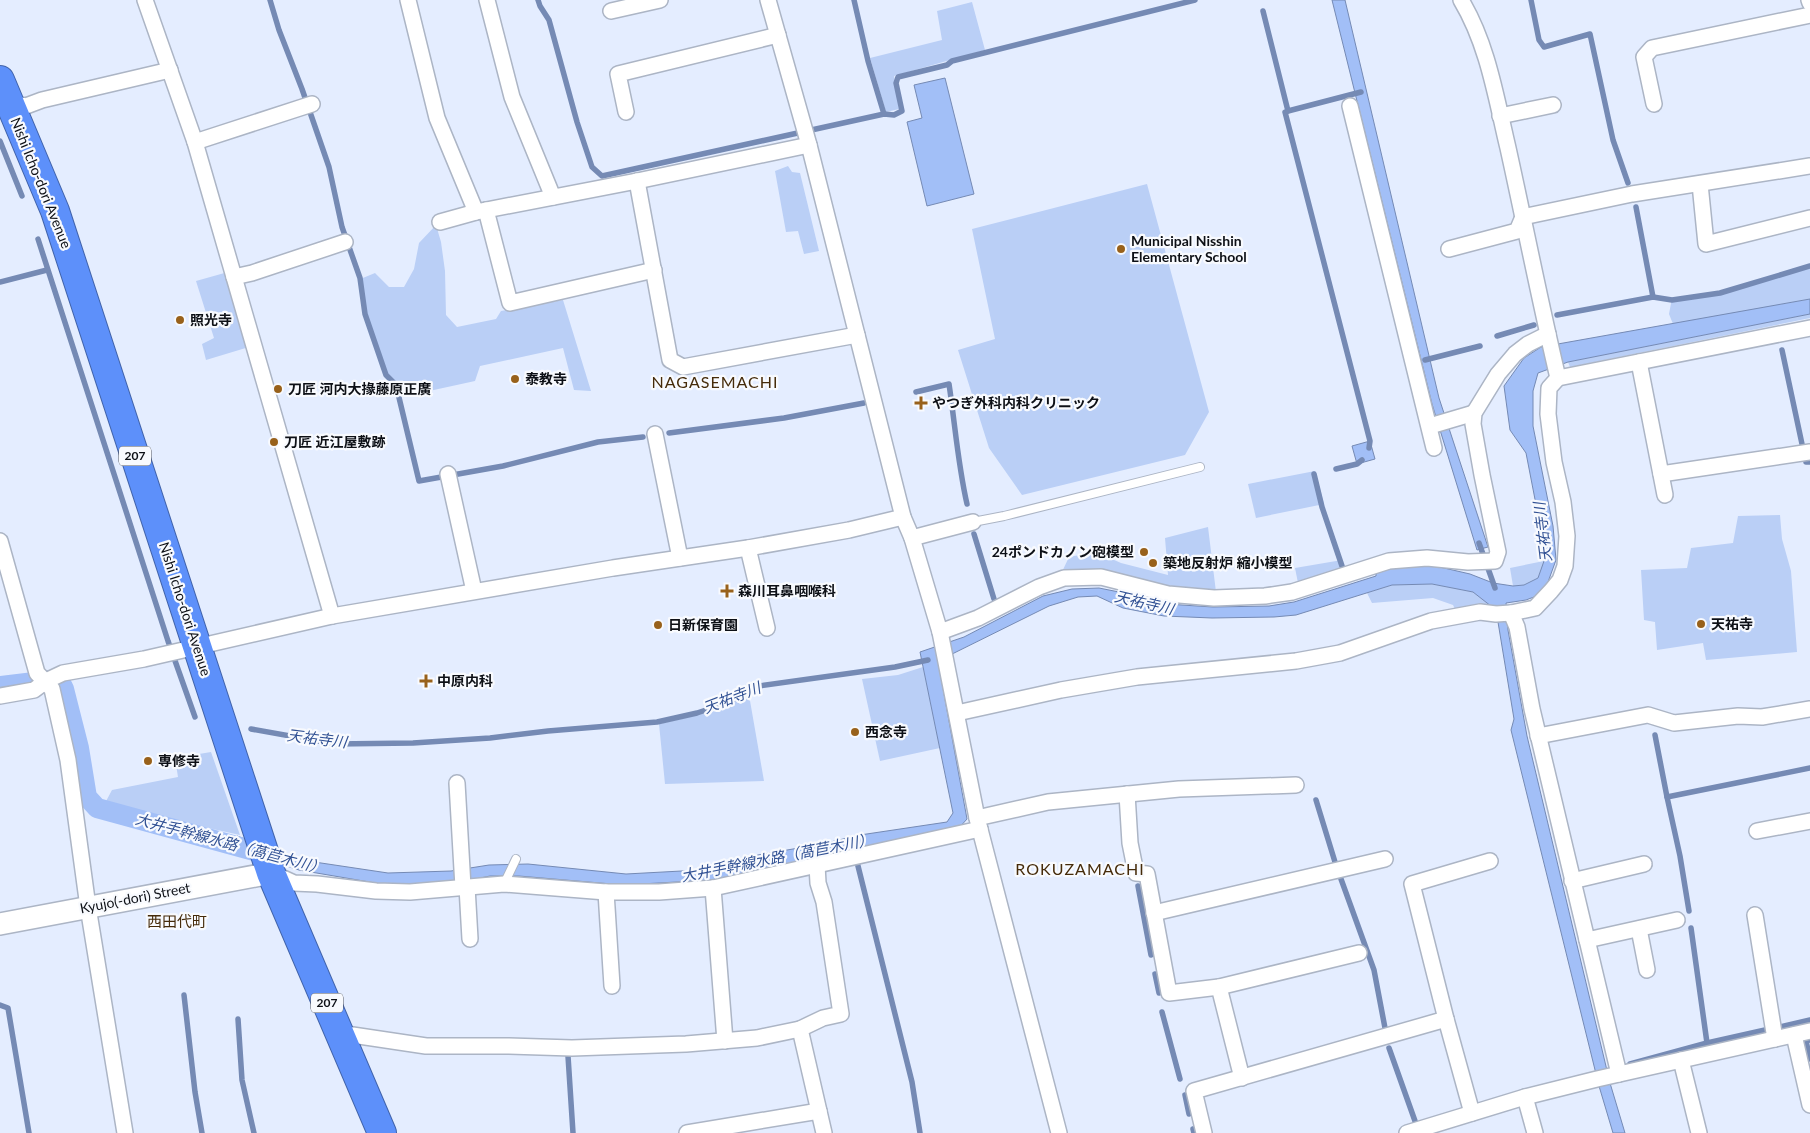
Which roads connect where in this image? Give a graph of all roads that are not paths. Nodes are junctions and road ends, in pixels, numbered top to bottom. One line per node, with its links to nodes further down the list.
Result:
1 (145, 0): 10 (street)
2 (408, 0): 24 (street)
3 (487, 0): 23 (street)
4 (660, 0): 7 (street)
5 (768, 0): 9 (street)
6 (1461, 0): 17 (street)
7 (611, 11)
8 (1810, 15): 12 (street)
9 (778, 35): 16 (street); 19 (street)
10 (170, 70): 11 (street); 18 (street)
11 (3, 97): 57 (highway, Nishi Icho-dori Avenue / 207)
12 (1654, 104)
13 (1553, 105): 17 (street)
14 (308, 106): 18 (street)
15 (1350, 106): 38 (street)
16 (626, 112)
17 (1500, 116): 25 (street)
18 (195, 142): 31 (street)
19 (808, 142): 21 (street); 33 (street)
20 (1810, 166): 22 (street)
21 (637, 181): 23 (street); 30 (street)
22 (1700, 184): 25 (street); 26 (street)
23 (553, 197): 24 (street)
24 (481, 211): 27 (street); 30 (street)
25 (1523, 217): 29 (street); 34 (street)
26 (1810, 218)
27 (440, 222)
28 (344, 242): 31 (street)
29 (1449, 249)
30 (654, 270): 33 (street)
31 (234, 277): 54 (street)
32 (1810, 328): 35 (street)
33 (857, 335): 46 (street)
34 (1549, 338): 36 (street); 37 (street)
35 (1639, 362): 36 (street); 43 (street)
36 (1558, 378): 53 (street)
37 (1474, 414): 38 (street); 56 (street)
38 (1430, 426): 40 (street)
39 (655, 434): 51 (street)
40 (1434, 448)
41 (1810, 452): 43 (street)
42 (1200, 467): 47 (lane)
43 (1662, 474): 45 (street)
44 (449, 477): 52 (street)
45 (1665, 495)
46 (903, 518): 48 (street); 50 (street)
47 (972, 522): 48 (street)
48 (912, 538): 56 (street)
49 (0, 541): 58 (street)
50 (748, 548): 51 (street); 55 (street)
51 (680, 558): 52 (street)
52 (474, 591): 54 (street)
53 (1511, 613): 61 (street); 62 (street)
54 (332, 616): 57 (street)
55 (768, 628)
56 (942, 645): 61 (street)
57 (188, 648): 58 (street); 74 (highway, Nishi Icho-dori Avenue / 207)
58 (44, 682): 59 (street); 80 (street)
59 (0, 696)
60 (1810, 708): 62 (street)
61 (957, 713): 67 (street)
62 (1538, 736): 75 (street)
63 (457, 783): 77 (street)
64 (1296, 785): 65 (street)
65 (1127, 794): 67 (street); 81 (street)
66 (1810, 821): 68 (street)
67 (979, 823): 73 (street); 110 (street)
68 (1757, 832)
69 (516, 859): 76 (lane)
70 (1385, 859): 81 (street)
71 (1490, 861): 92 (street)
72 (1644, 864): 75 (street)
73 (817, 865): 78 (street); 93 (street)
74 (271, 873): 77 (street); 80 (street, Kyujo(-dori) Street); 95 (highway, Nishi Icho-dori Avenue / 207)
75 (1572, 881): 87 (street)
76 (504, 884): 77 (street); 79 (street)
77 (465, 887): 86 (street)
78 (713, 888): 79 (street); 98 (street)
79 (606, 892): 90 (street)
80 (88, 907): 84 (street, Kyujo(-dori) Street); 106 (street)
81 (1154, 913): 91 (street)
82 (1754, 916): 97 (street)
83 (1677, 920): 85 (street)
84 (0, 924)
85 (1639, 929): 87 (street); 89 (street)
86 (470, 939)
87 (1587, 940): 100 (street)
88 (1359, 953): 91 (street)
89 (1648, 970)
90 (612, 986)
91 (1219, 988): 101 (street)
92 (1446, 1020): 101 (street); 105 (street)
93 (800, 1029): 98 (street); 104 (street)
94 (1810, 1031): 96 (street)
95 (339, 1033): 98 (street); 107 (highway, Nishi Icho-dori Avenue / 207)
96 (1794, 1035): 97 (street); 103 (street)
97 (1774, 1039): 99 (street)
98 (725, 1041)
99 (1681, 1060): 100 (street); 114 (street)
100 (1609, 1076): 102 (street)
101 (1242, 1078): 111 (street)
102 (1525, 1097): 105 (street); 113 (street)
103 (1810, 1105)
104 (819, 1111): 108 (street); 109 (street)
105 (1472, 1113): 112 (street)
106 (125, 1133)
107 (382, 1133)
108 (687, 1133)
109 (824, 1133)
110 (1059, 1133)
111 (1204, 1133)
112 (1407, 1133)
113 (1535, 1133)
114 (1698, 1133)

